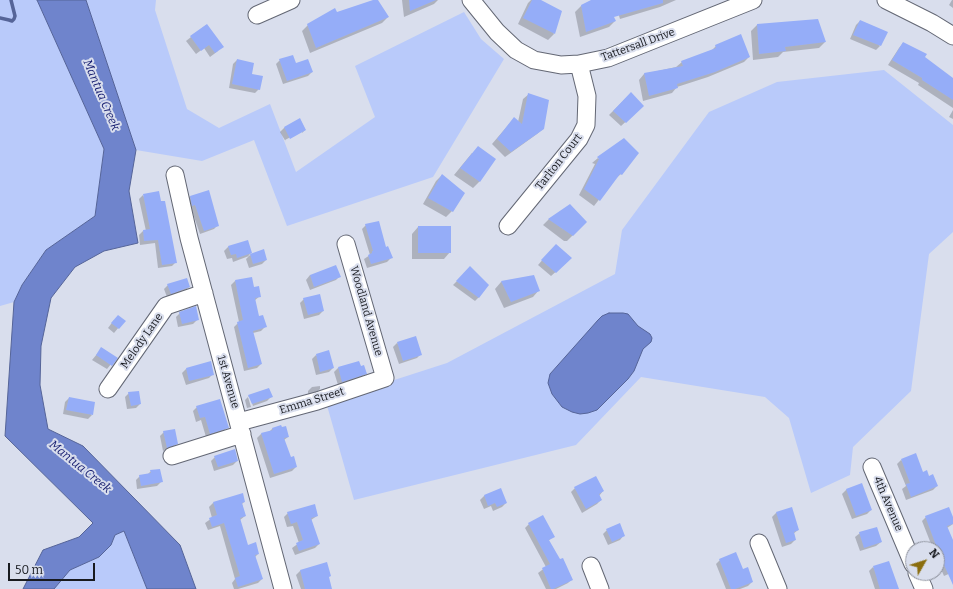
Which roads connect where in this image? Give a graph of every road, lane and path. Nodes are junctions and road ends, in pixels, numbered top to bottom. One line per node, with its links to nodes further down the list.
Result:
1 (291, 0): 5 (street)
2 (471, 0): 7 (street, Tattersall Drive)
3 (753, 0): 7 (street, Tattersall Drive)
4 (886, 0): 6 (street)
5 (257, 15)
6 (953, 36)
7 (579, 64): 9 (street, Tarlton Court)
8 (175, 175): 11 (street, 1st Avenue)
9 (508, 226)
10 (346, 244): 12 (street, Woodland Avenue)
11 (204, 293): 13 (street, Melody Lane); 14 (street, 1st Avenue)
12 (385, 378): 14 (street, Emma Street)
13 (108, 389)
14 (241, 428): 15 (street, Emma Street); 20 (street, 1st Avenue)
15 (172, 456)
16 (872, 467): 18 (street, 4th Avenue)
17 (759, 544): 22 (street)
18 (905, 545)
19 (591, 566): 21 (street)
20 (283, 589)
21 (600, 589)
22 (778, 589)

